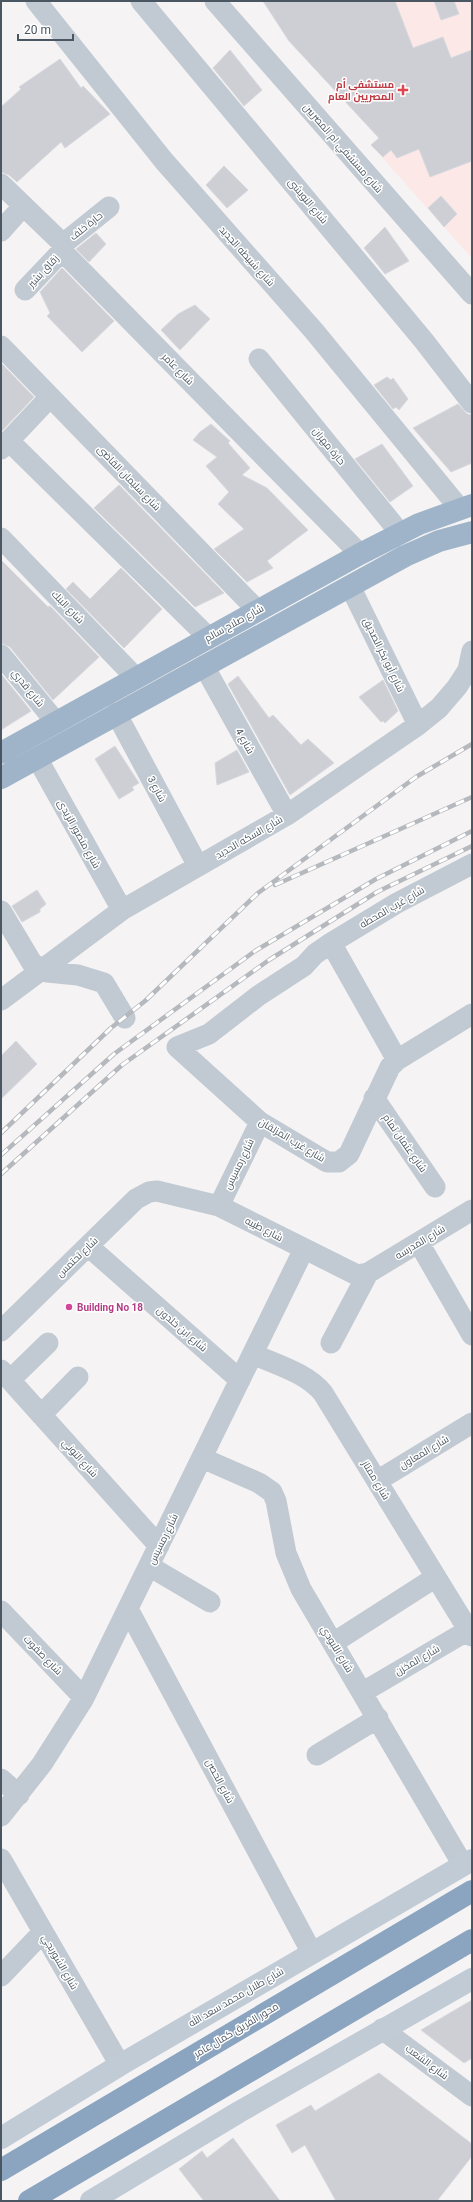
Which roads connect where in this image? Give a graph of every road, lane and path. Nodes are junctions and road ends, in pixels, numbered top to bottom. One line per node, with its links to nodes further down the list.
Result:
1 (36, 1): 16 (street, شارع شبيطه الجديد)
2 (141, 1): 14 (street, شارع النويشى)
3 (214, 1): 10 (street, شارع مستشفي ام المصريين)
4 (1, 184): 5 (street, شارع عامر)
5 (23, 206): 7 (street); 8 (street, شارع عامر)
6 (109, 207): 8 (street, حارة خلف)
7 (1, 231)
8 (62, 248): 9 (street, زقاق بشير); 20 (street, شارع عامر)
9 (25, 290)
10 (472, 294)
11 (1, 346): 13 (street, شارع سليمان القاضى)
12 (259, 359): 18 (street, حارة مهران)
13 (50, 397): 15 (street); 22 (street, شارع سليمان القاضى)
14 (472, 403)
15 (5, 445): 23 (street)
16 (466, 507): 18 (highway, شارع صلاح سالم)
17 (472, 532): 21 (highway)
18 (400, 533): 20 (highway, شارع صلاح سالم)
19 (1, 538): 27 (street, شارع البنك)
20 (360, 554): 22 (highway, شارع صلاح سالم)
21 (350, 586): 26 (highway); 30 (street, شارع أبو بكر الصديق)
22 (257, 610): 23 (highway, شارع صلاح سالم)
23 (208, 637): 27 (highway, شارع صلاح سالم)
24 (472, 651): 30 (street, شارع السكه الحديد)
25 (1, 655): 29 (street, شارع قدري)
26 (204, 666): 28 (highway); 34 (street, شارع 4)
27 (135, 677): 29 (highway, شارع صلاح سالم)
28 (116, 713): 32 (highway); 36 (street, شارع 3)
29 (55, 721): 31 (highway, شارع صلاح سالم)
30 (418, 725): 34 (street, شارع السكه الحديد)
31 (1, 753)
32 (37, 758): 33 (highway); 37 (street, شارع منصور الزيدى)
33 (1, 778)
34 (287, 815): 36 (street, شارع السكه الحديد)
35 (472, 864): 39 (street, شارع غرب المحطه)
36 (198, 866): 37 (street, شارع السكه الحديد)
37 (122, 910): 40 (street, شارع السكه الحديد)
38 (1, 911): 40 (street)
39 (323, 949): 44 (street, شارع غرب المحطه); 45 (street)
40 (41, 969): 41 (street, شارع السكه الحديد); 43 (street)
41 (1, 1000)
42 (472, 1014): 45 (street)
43 (125, 1018)
44 (177, 1047): 47 (street, شارع غرب المزلقان)
45 (397, 1060): 46 (street, شارع غرب المزلقان)
46 (374, 1098): 47 (street, شارع غرب المزلقان); 48 (street, شارع عثمان تمام)
47 (260, 1122): 50 (street, شارع رمسيس)
48 (435, 1187)
49 (157, 1191): 50 (street, شارع طيبه); 53 (street, شارع تحتمس)
50 (219, 1206): 54 (street, شارع طيبه)
51 (472, 1210): 52 (street, شارع المدرسه)
52 (419, 1243): 55 (street, شارع المدرسه); 57 (street)
53 (88, 1246): 56 (street, شارع تحتمس); 63 (street, شارع ابن خلدون)
54 (304, 1250): 55 (street, شارع طيبه); 60 (street, شارع رمسيس)
55 (368, 1273): 59 (street)
56 (1, 1331)
57 (472, 1336)
58 (48, 1343): 61 (street)
59 (331, 1343)
60 (253, 1354): 63 (street, شارع رمسيس); 67 (street, شارع ممتاز)
61 (5, 1375): 64 (street, شارع التوني)
62 (78, 1377): 64 (street)
63 (240, 1380): 66 (street, شارع رمسيس)
64 (41, 1415): 68 (street, شارع التوني)
65 (472, 1423): 67 (street, شارع المعاون)
66 (202, 1458): 68 (street, شارع رمسيس); 75 (street, شارع اللبودي)
67 (377, 1481): 70 (street, شارع ممتاز)
68 (159, 1546): 69 (street, شارع رمسيس)
69 (149, 1566): 71 (street); 72 (street, شارع رمسيس)
70 (436, 1577): 74 (street, شارع ممتاز); 75 (street)
71 (210, 1602)
72 (128, 1609): 77 (street, شارع رمسيس); 88 (street, شارع الحصن)
73 (1, 1611): 77 (street, شارع صفوت)
74 (471, 1631): 76 (street, شارع المخزن)
75 (333, 1643): 76 (street, شارع اللبودي)
76 (363, 1692): 78 (street, شارع اللبودي)
77 (84, 1698): 81 (street, شارع رمسيس)
78 (378, 1718): 79 (street); 84 (street, شارع اللبودي)
79 (317, 1755)
80 (1, 1779): 81 (street)
81 (19, 1795): 82 (street, شارع رمسيس)
82 (1, 1816)
83 (1, 1859): 86 (street, شارع الشوربجي)
84 (468, 1862): 88 (main road, شارع طلال محمد سعد الله)
85 (472, 1891): 95 (highway, محور الفريق كمال عامر)
86 (43, 1932): 89 (street); 92 (street, شارع الشوربجي)
87 (472, 1940): 96 (highway)
88 (312, 1953): 92 (main road, شارع طلال محمد سعد الله)
89 (1, 1976)
90 (472, 1978): 91 (main road)
91 (382, 2029): 93 (street, شارع الشعب); 97 (main road)
92 (120, 2065): 94 (main road, شارع طلال محمد سعد الله)
93 (472, 2096)
94 (1, 2138)
95 (1, 2170)
96 (29, 2201)
97 (91, 2201)

